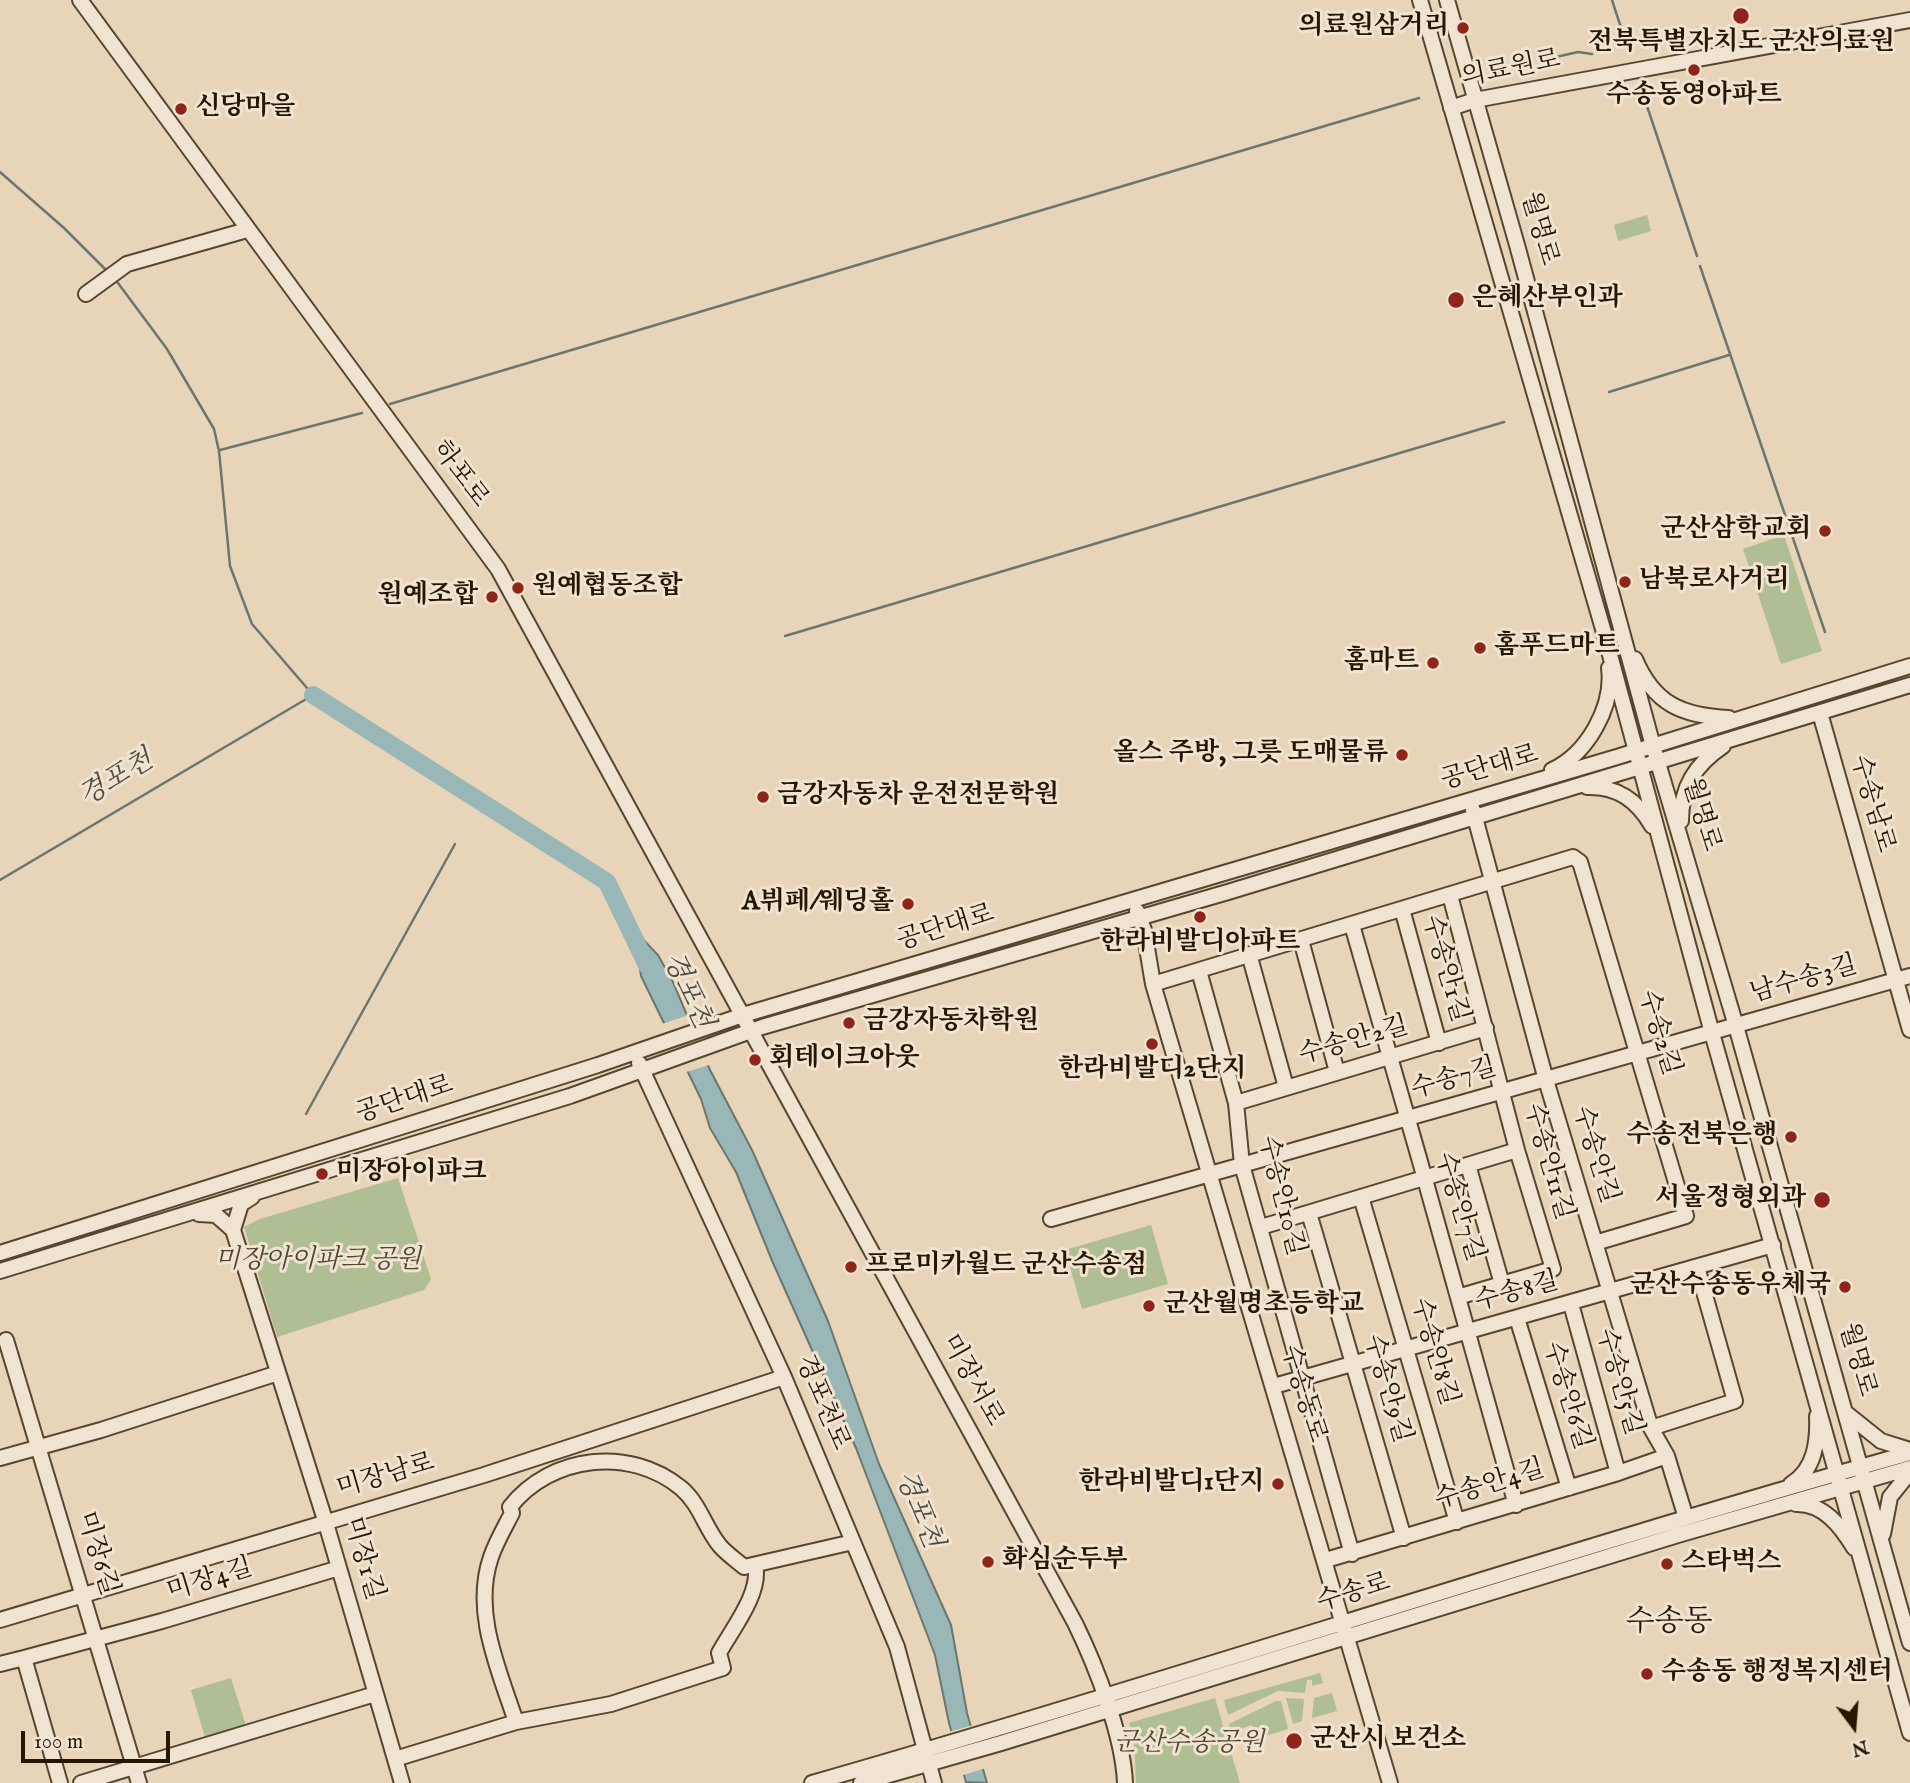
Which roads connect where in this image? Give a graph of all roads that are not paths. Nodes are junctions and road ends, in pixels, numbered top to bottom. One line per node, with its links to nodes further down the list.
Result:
1 (80, 0): 7 (street, 하포로)
2 (1420, 0): 6 (street, 월명로)
3 (1447, 0): 5 (street, 월명로)
4 (1910, 20): 5 (street, 의료원로)
5 (1475, 100): 6 (street, 의료원로); 9 (street, 월명로)
6 (1451, 108): 10 (street, 월명로)
7 (247, 230): 8 (street); 37 (street, 하포로)
8 (86, 294)
9 (1620, 625): 14 (street); 16 (street, 월명로)
10 (1603, 629): 17 (street, 월명로); 20 (street)
11 (1910, 666): 14 (street, 공단대로)
12 (1910, 685): 13 (street, 공단대로)
13 (1820, 713): 15 (street, 공단대로); 35 (street, 수송남로)
14 (1741, 719): 16 (street, 공단대로)
15 (1742, 736): 18 (street, 공단대로); 24 (street)
16 (1653, 746): 17 (street, 공단대로); 18 (street, 월명로)
17 (1635, 751): 19 (street, 월명로); 20 (street, 공단대로)
18 (1658, 762): 19 (street, 공단대로); 24 (street, 월명로)
19 (1640, 767): 21 (street, 공단대로); 25 (street, 월명로)
20 (1521, 785): 22 (street, 공단대로)
21 (1555, 793): 23 (street, 공단대로); 25 (street)
22 (1470, 800): 23 (street, 수송안길); 28 (street, 공단대로)
23 (1475, 817): 26 (street, 수송안길); 30 (street, 공단대로)
24 (1681, 837): 38 (street, 월명로)
25 (1662, 846): 42 (street, 월명로)
26 (1493, 881): 27 (street, 수송안1길); 45 (street, 수송2길); 49 (street, 수송안길)
27 (1450, 895): 29 (street, 수송안1길); 39 (street, 수송안11길)
28 (1133, 899): 30 (street, 수송동로); 37 (street, 공단대로)
29 (1402, 909): 31 (street, 수송안1길); 43 (street, 수송안1길)
30 (1140, 918): 36 (street, 수송동로); 41 (street, 공단대로)
31 (1352, 925): 32 (street, 수송안1길); 46 (street, 수송안7길)
32 (1301, 940): 33 (street, 수송안1길); 48 (street)
33 (1249, 954): 34 (street, 수송안1길); 50 (street)
34 (1199, 971): 36 (street, 수송안1길); 52 (street, 수송안10길)
35 (1903, 978): 38 (street, 남수송3길); 40 (street, 수송남로)
36 (1153, 984): 57 (street, 수송동로)
37 (743, 1015): 41 (street, 미장서로); 44 (street, 공단대로)
38 (1736, 1026): 42 (street, 남수송3길); 85 (street, 월명로)
39 (1486, 1028): 43 (street, 수송안2길); 51 (street, 수송안11길)
40 (1910, 1030)
41 (752, 1031): 47 (street, 공단대로); 119 (street, 미장서로)
42 (1712, 1033): 45 (street, 수송7길); 67 (street, 월명로)
43 (1439, 1042): 46 (street, 수송안2길)
44 (637, 1051): 47 (street, 경포천로); 68 (street, 공단대로)
45 (1639, 1054): 49 (street, 수송7길); 66 (street, 수송2길)
46 (1390, 1058): 48 (street, 수송안2길); 53 (street, 수송안7길)
47 (643, 1070): 59 (street, 공단대로); 81 (street, 경포천로)
48 (1337, 1072): 50 (street, 수송안2길)
49 (1546, 1080): 51 (street, 수송7길); 66 (street, 수송안길)
50 (1286, 1087): 52 (street, 수송안2길)
51 (1501, 1092): 53 (street, 수송7길); 54 (street, 수송안11길)
52 (1236, 1103): 55 (street, 수송안10길)
53 (1406, 1119): 55 (street, 수송7길); 58 (street, 수송안7길)
54 (1517, 1150): 56 (street); 71 (street, 수송안11길)
55 (1242, 1165): 57 (street, 수송7길); 64 (street, 수송안10길)
56 (1468, 1165): 58 (street); 71 (street)
57 (1208, 1174): 63 (street, 수송7길); 83 (street, 수송동로)
58 (1423, 1179): 60 (street); 73 (street, 수송안7길)
59 (270, 1189): 62 (street, 공단대로); 65 (street)
60 (1361, 1197): 61 (street); 78 (street, 수송안8길)
61 (1309, 1213): 64 (street); 79 (street, 수송안9길)
62 (179, 1216): 65 (street); 70 (street, 공단대로)
63 (1051, 1219)
64 (1261, 1227): 82 (street, 수송안10길)
65 (233, 1230): 80 (street, 미장1길)
66 (1595, 1243): 72 (street, 수송안길)
67 (1773, 1245): 69 (street, 수송8길); 84 (street, 월명로)
68 (0, 1253)
69 (1697, 1266): 72 (street, 수송8길); 86 (street)
70 (0, 1271)
71 (1502, 1284): 73 (street, 수송안11길)
72 (1611, 1291): 74 (street, 수송8길); 86 (street, 수송안길)
73 (1461, 1296): 76 (street, 수송안7길)
74 (1571, 1304): 75 (street, 수송8길); 93 (street, 수송안5길)
75 (1517, 1318): 76 (street, 수송8길); 95 (street, 수송안6길)
76 (1469, 1331): 78 (street, 수송8길); 98 (street, 수송안7길)
77 (6, 1340): 87 (street, 미장6길)
78 (1406, 1349): 79 (street, 수송8길); 102 (street, 수송안8길)
79 (1354, 1364): 82 (street, 수송8길); 103 (street, 수송안9길)
80 (278, 1373): 87 (street); 101 (street, 미장1길)
81 (785, 1377): 101 (street, 미장남로); 104 (street, 경포천로)
82 (1304, 1378): 83 (street, 수송8길); 106 (street, 수송안10길)
83 (1274, 1386): 107 (street, 수송동로)
84 (1815, 1393): 92 (street, 월명로); 97 (street)
85 (1846, 1412): 88 (street); 94 (street, 월명로)
86 (1651, 1428): 89 (street, 수송안길)
87 (38, 1446): 90 (street); 111 (street, 미장6길)
88 (1910, 1451): 94 (street, 수송로)
89 (1667, 1456): 93 (street, 수송안4길); 100 (street, 수송안길)
90 (0, 1458)
91 (1910, 1470): 94 (street, 수송로); 105 (street)
92 (1838, 1473): 94 (street, 수송로); 96 (street, 월명로); 97 (street, 수송로)
93 (1618, 1474): 95 (street, 수송안4길)
94 (1863, 1474): 96 (street, 수송로); 105 (street, 월명로)
95 (1569, 1488): 98 (street, 수송안4길)
96 (1843, 1488): 99 (street, 수송로); 109 (street, 월명로)
97 (1778, 1490): 100 (street, 수송로)
98 (1516, 1504): 102 (street, 수송안4길)
99 (1780, 1506): 109 (street); 113 (street, 수송로)
100 (1686, 1518): 113 (street, 수송로)
101 (325, 1520): 110 (street, 미장1길); 111 (street, 미장남로)
102 (1457, 1522): 103 (street, 수송안4길)
103 (1404, 1538): 106 (street, 수송안4길)
104 (853, 1542): 108 (street); 122 (street, 경포천로)
105 (1883, 1549): 115 (street, 월명로)
106 (1352, 1554): 107 (street, 수송안4길)
107 (1326, 1560): 113 (street, 수송동로)
108 (755, 1565): 120 (street); 120 (street)
109 (1864, 1566): 121 (street, 월명로)
110 (339, 1568): 114 (street, 미장4길); 118 (street, 미장1길)
111 (83, 1594): 112 (street, 미장남로); 114 (street, 미장6길)
112 (0, 1620)
113 (1346, 1629): 119 (street, 수송로); 133 (street, 수송동로)
114 (95, 1639): 116 (street, 미장4길); 124 (street, 미장6길)
115 (1910, 1643)
116 (24, 1658): 117 (street, 미장4길); 125 (street)
117 (0, 1664)
118 (375, 1694): 123 (street, 미장1길); 124 (street)
119 (1107, 1704): 122 (street, 수송로); 132 (street, 미장서로)
120 (516, 1722): 123 (street)
121 (1910, 1733)
122 (932, 1756): 129 (street, 수송로); 130 (street, 수송로); 131 (street, 경포천로)
123 (395, 1759): 128 (street, 미장1길)
124 (134, 1767): 126 (street); 127 (street, 미장6길)
125 (60, 1783)
126 (81, 1783)
127 (139, 1783)
128 (401, 1783)
129 (812, 1783)
130 (861, 1783)
131 (934, 1783)
132 (1125, 1783)
133 (1390, 1783)

